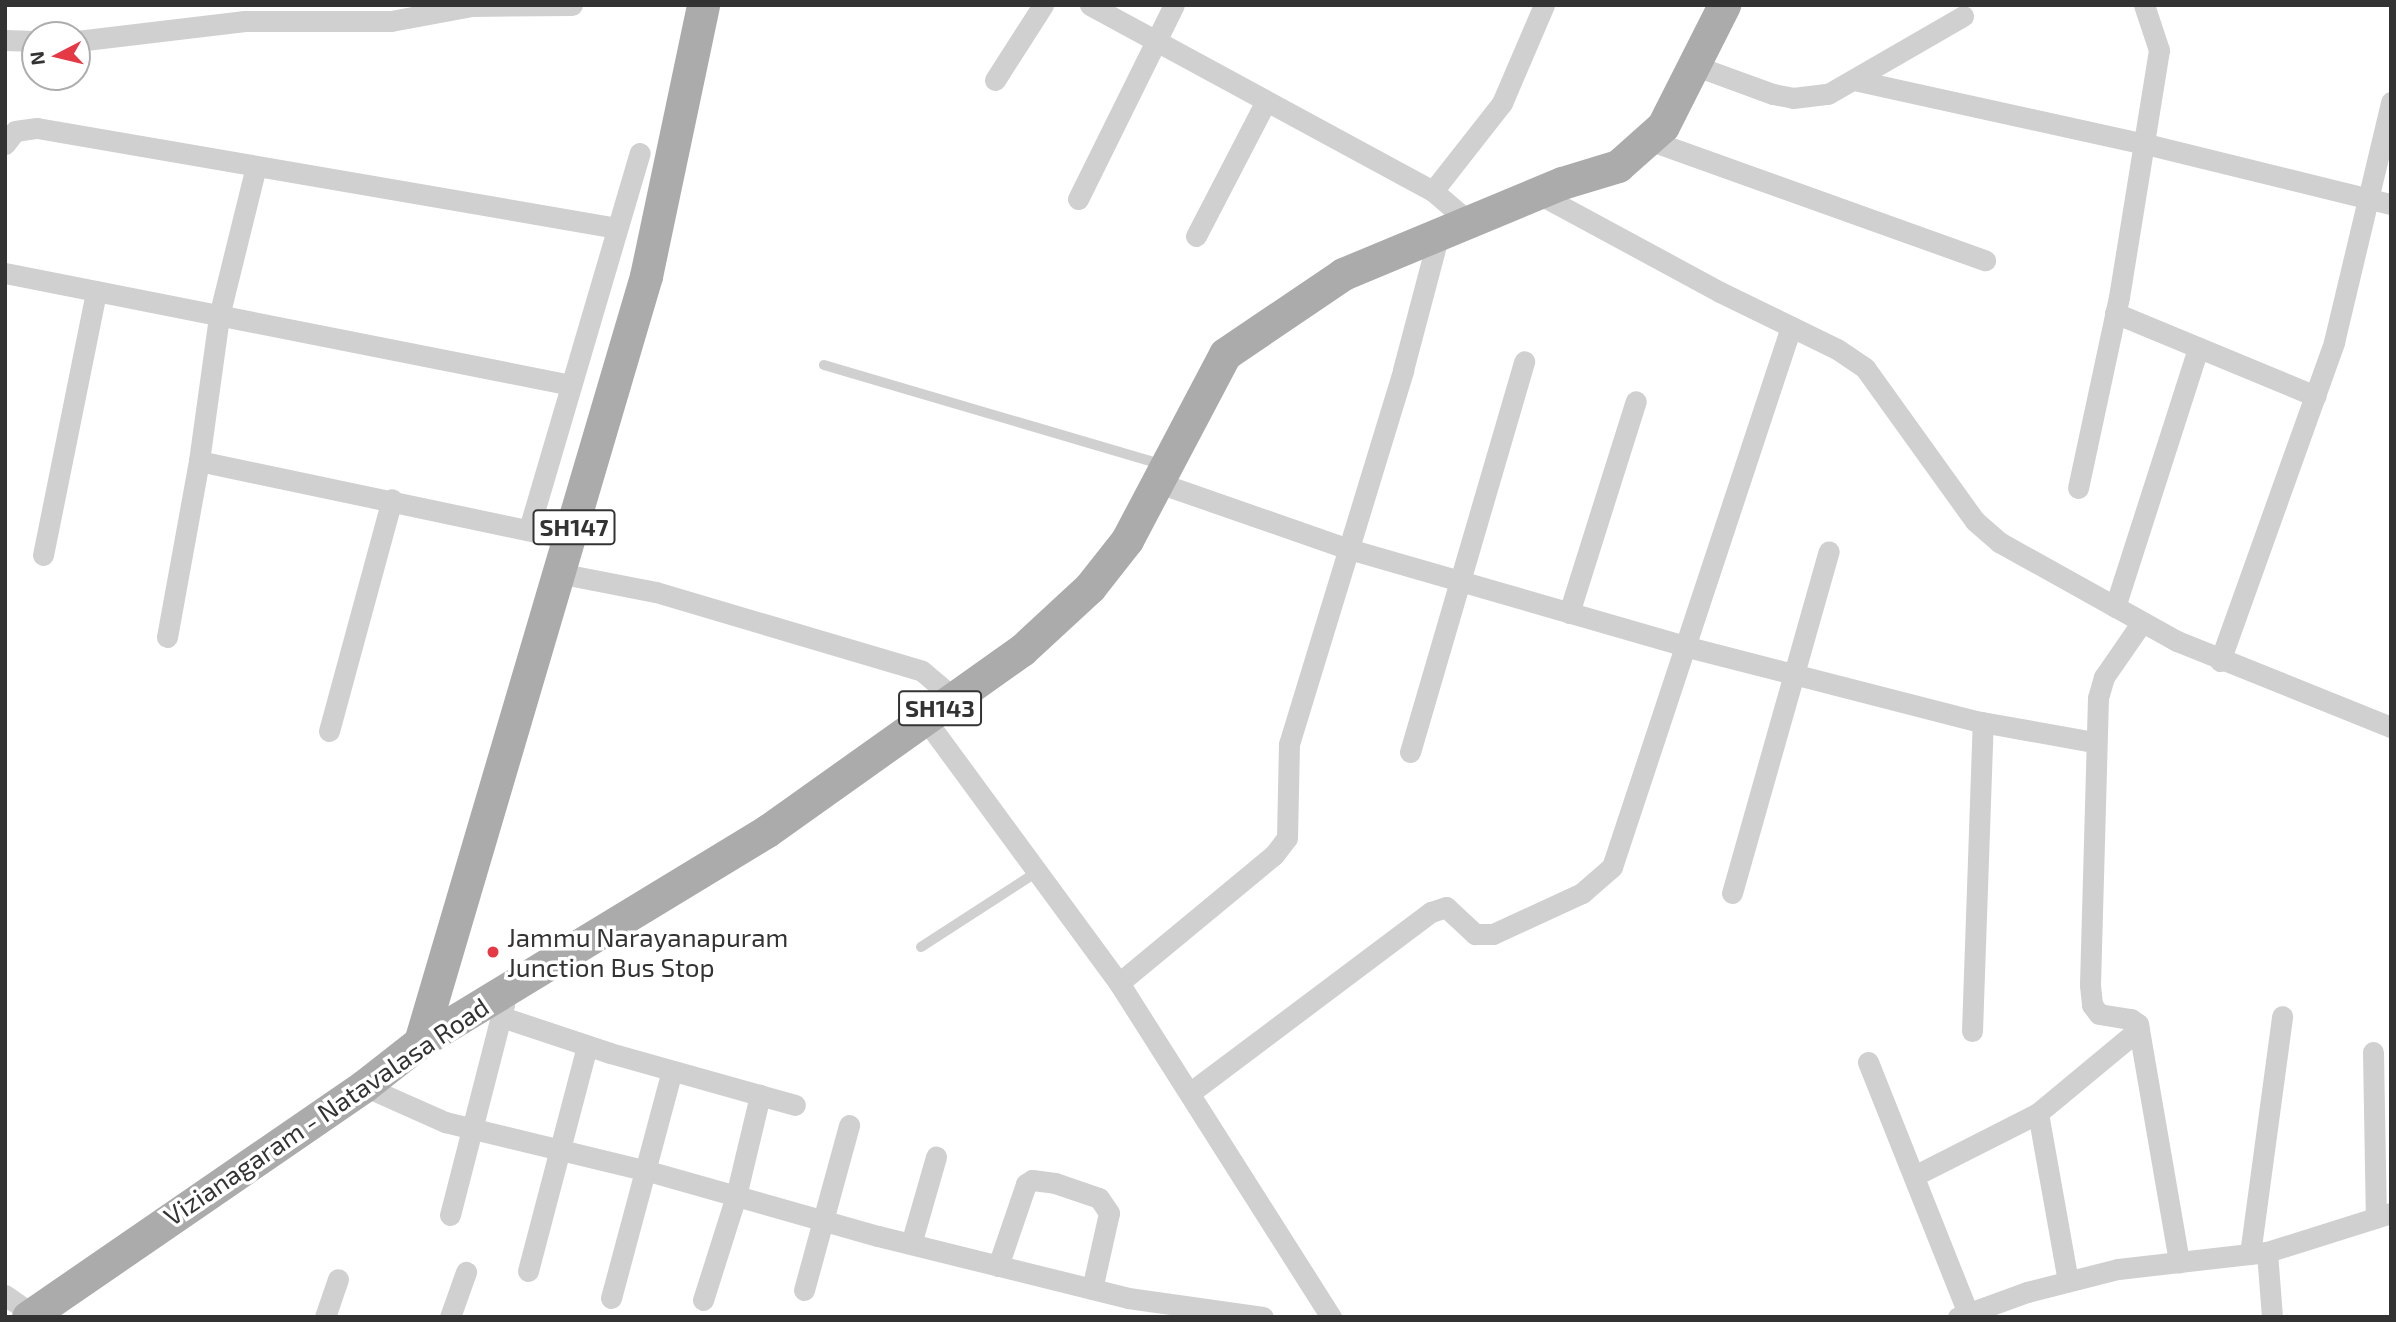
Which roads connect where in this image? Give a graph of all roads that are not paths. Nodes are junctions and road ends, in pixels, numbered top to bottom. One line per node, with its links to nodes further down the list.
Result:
1 (572, 5): 10 (street)
2 (703, 5): 47 (main road, SH147)
3 (1043, 5): 13 (street)
4 (1090, 5): 11 (street)
5 (1174, 5): 11 (street)
6 (1545, 5): 22 (street)
7 (1724, 5): 12 (main road, Vizianagaram - Natavalasa Road / SH143)
8 (2144, 5): 19 (street)
9 (1963, 16): 14 (street)
10 (91, 39)
11 (1155, 41): 15 (street); 24 (street)
12 (1696, 66): 14 (street); 17 (main road, Vizianagaram - Natavalasa Road / SH143)
13 (995, 80)
14 (1854, 80): 19 (street)
15 (1266, 101): 22 (street); 29 (street)
16 (2391, 102): 25 (street)
17 (1649, 140): 23 (main road, Vizianagaram - Natavalasa Road / SH143); 30 (street)
18 (5, 144): 21 (street)
19 (2146, 144): 25 (street); 33 (street)
20 (639, 153): 27 (street)
21 (256, 166): 27 (street); 34 (street)
22 (1433, 191): 28 (street)
23 (1538, 194): 28 (main road, Vizianagaram - Natavalasa Road / SH143); 35 (street)
24 (1078, 199)
25 (2368, 199): 26 (street); 40 (street)
26 (2391, 204)
27 (617, 228): 39 (street)
28 (1454, 228): 43 (main road, Vizianagaram - Natavalasa Road / SH143); 48 (street)
29 (1196, 236)
30 (1985, 260)
31 (5, 273): 32 (street)
32 (96, 291): 34 (street); 50 (street)
33 (2115, 313): 36 (street); 44 (street)
34 (219, 316): 39 (street); 42 (street)
35 (1791, 327): 53 (street); 57 (street)
36 (2198, 348): 40 (street); 53 (street)
37 (1524, 361): 52 (street)
38 (824, 365): 43 (lane)
39 (571, 385): 46 (street)
40 (2315, 396): 58 (street)
41 (1636, 401): 54 (street)
42 (199, 461): 45 (street); 56 (street)
43 (1163, 474): 48 (street); 60 (main road, Vizianagaram - Natavalasa Road / SH143)
44 (2078, 488)
45 (392, 499): 46 (street); 64 (street)
46 (529, 529): 47 (street)
47 (570, 539): 51 (main road, SH147)
48 (1349, 549): 52 (street); 70 (street)
49 (1829, 551): 59 (street)
50 (43, 555)
51 (558, 573): 60 (street); 75 (main road, SH147)
52 (1460, 581): 54 (street); 66 (street)
53 (2115, 607): 55 (street)
54 (1569, 612): 57 (street)
55 (2142, 622): 58 (street); 65 (street)
56 (167, 637)
57 (1684, 646): 59 (street); 81 (street)
58 (2220, 661): 63 (street)
59 (1797, 675): 62 (street); 68 (street)
60 (954, 698): 61 (main road, Vizianagaram - Natavalasa Road / SH143)
61 (925, 719): 67 (street); 71 (main road, Vizianagaram - Natavalasa Road / SH143)
62 (1983, 722): 65 (street); 74 (street)
63 (2391, 727)
64 (329, 731)
65 (2094, 742): 73 (street)
66 (1410, 752)
67 (1037, 872): 69 (lane); 70 (street)
68 (1732, 893)
69 (921, 947)
70 (1119, 983): 81 (street)
71 (505, 1002): 75 (main road, Vizianagaram - Natavalasa Road / SH143); 76 (street); 86 (street)
72 (2282, 1016): 96 (street)
73 (2139, 1029): 84 (street); 97 (street)
74 (1972, 1031)
75 (420, 1042): 80 (main road, Vizianagaram - Natavalasa Road / SH143)
76 (587, 1045): 79 (street); 87 (street)
77 (2373, 1052): 93 (street)
78 (1868, 1062): 90 (street)
79 (673, 1071): 82 (street); 89 (street)
80 (364, 1086): 86 (street); 110 (main road, Vizianagaram - Natavalasa Road / SH143)
81 (1191, 1092): 114 (street)
82 (760, 1095): 83 (street); 91 (street)
83 (795, 1105)
84 (2038, 1113): 90 (street); 102 (street)
85 (849, 1125): 94 (street)
86 (472, 1128): 87 (street); 92 (street)
87 (560, 1150): 89 (street); 99 (street)
88 (936, 1157): 95 (street)
89 (648, 1171): 91 (street); 106 (street)
90 (1914, 1176): 109 (street)
91 (736, 1196): 94 (street); 107 (street)
92 (450, 1215)
93 (2383, 1215): 96 (street)
94 (824, 1221): 95 (street); 104 (street)
95 (911, 1244): 98 (street)
96 (2258, 1253): 97 (street); 115 (street)
97 (2179, 1262): 102 (street)
98 (998, 1266): 103 (street); 103 (street)
99 (528, 1270)
100 (466, 1272): 112 (street)
101 (338, 1279): 111 (street)
102 (2068, 1281): 109 (street)
103 (1092, 1289): 108 (street)
104 (804, 1290)
105 (5, 1295): 110 (street)
106 (611, 1298)
107 (703, 1300)
108 (1145, 1309): 113 (street)
109 (1974, 1313)
110 (30, 1315)
111 (325, 1317)
112 (450, 1317)
113 (1263, 1317)
114 (1331, 1317)
115 (2272, 1317)

